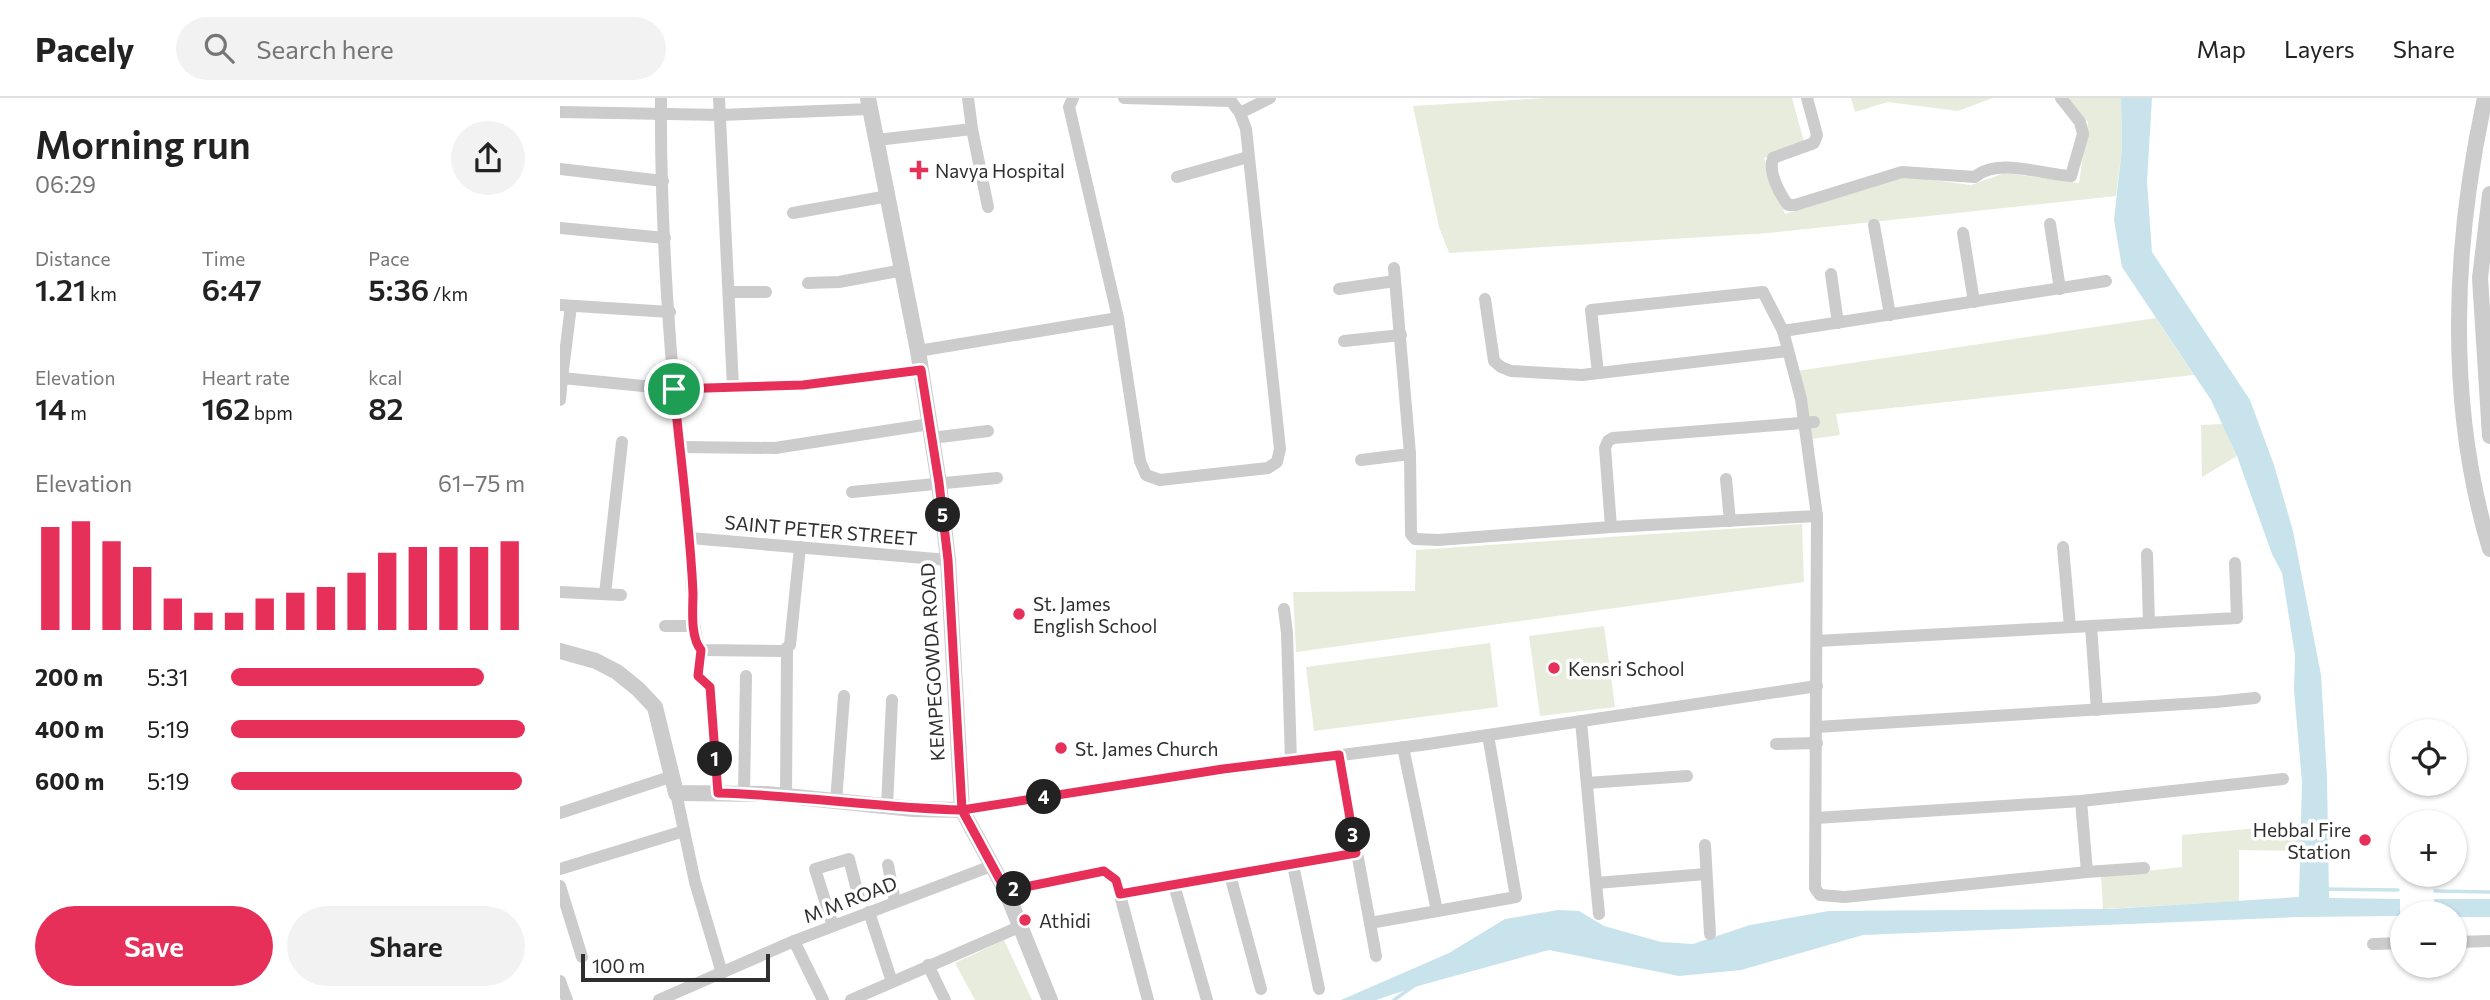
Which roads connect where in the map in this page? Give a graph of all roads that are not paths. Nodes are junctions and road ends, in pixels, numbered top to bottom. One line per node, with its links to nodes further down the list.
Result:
1 (660, 98): 15 (street)
2 (719, 98): 14 (street)
3 (968, 98): 16 (street)
4 (1073, 98): 48 (street)
5 (1124, 98): 10 (street)
6 (1270, 98): 13 (street)
7 (1807, 98): 8 (street)
8 (2061, 98)
9 (2485, 98): 34 (street)
10 (1157, 99): 13 (street)
11 (869, 104): 14 (street); 17 (street, KEMPEGOWDA ROAD)
12 (560, 112): 15 (street)
13 (1240, 113): 18 (street)
14 (721, 115): 15 (street); 41 (street)
15 (660, 116): 21 (street)
16 (972, 129): 17 (street); 24 (street)
17 (877, 140): 23 (street, KEMPEGOWDA ROAD)
18 (1248, 157): 20 (street); 48 (street)
19 (560, 169): 21 (street)
20 (1177, 177)
21 (663, 181): 30 (street)
22 (2490, 194): 35 (street)
23 (888, 196): 25 (street); 32 (street, KEMPEGOWDA ROAD)
24 (988, 208)
25 (793, 213)
26 (2050, 224): 40 (street)
27 (1874, 225): 47 (street)
28 (560, 228): 30 (street)
29 (1964, 233): 44 (street)
30 (665, 238): 46 (street)
31 (1394, 268): 36 (street)
32 (903, 270): 38 (street); 53 (street, KEMPEGOWDA ROAD)
33 (1831, 274): 49 (street)
34 (2460, 277): 35 (street); 79 (street)
35 (2485, 279): 64 (street)
36 (1395, 281): 39 (street); 51 (street)
37 (2106, 281): 40 (street)
38 (808, 283)
39 (1339, 289)
40 (2060, 289): 44 (street)
41 (729, 292): 42 (street); 58 (street)
42 (766, 292)
43 (1485, 299): 56 (street)
44 (1974, 302): 47 (street)
45 (566, 305): 46 (street); 57 (street)
46 (670, 312): 59 (street)
47 (1890, 315): 49 (street)
48 (1118, 318): 53 (street)
49 (1838, 323): 50 (street)
50 (1783, 331): 54 (street); 56 (street)
51 (1401, 335): 52 (street); 67 (street)
52 (1344, 341)
53 (918, 351): 55 (street, KEMPEGOWDA ROAD)
54 (1788, 351): 56 (street); 61 (street)
55 (921, 370): 58 (street); 62 (street, KEMPEGOWDA ROAD)
56 (1598, 373)
57 (562, 379): 59 (street); 60 (street)
58 (733, 387): 59 (street)
59 (674, 389): 66 (street)
60 (560, 400)
61 (1809, 423): 73 (street); 75 (street)
62 (931, 431): 63 (street); 66 (street); 71 (street, KEMPEGOWDA ROAD)
63 (988, 431)
64 (2490, 436)
65 (622, 442): 84 (street)
66 (680, 447): 76 (street)
67 (1410, 454): 68 (street); 75 (street)
68 (1361, 460)
69 (997, 478): 71 (street)
70 (1726, 479): 74 (street)
71 (939, 483): 72 (street); 81 (street, KEMPEGOWDA ROAD)
72 (852, 492)
73 (1817, 516): 74 (street); 92 (street)
74 (1730, 521): 75 (street)
75 (1611, 527)
76 (690, 538): 77 (street, SAINT PETER STREET); 89 (street)
77 (800, 547): 81 (street, SAINT PETER STREET); 93 (street)
78 (2063, 547): 91 (street)
79 (2490, 550)
80 (2147, 554): 87 (street)
81 (948, 560): 121 (street, KEMPEGOWDA ROAD)
82 (2235, 563): 87 (street)
83 (560, 592): 84 (street)
84 (605, 594): 85 (street)
85 (621, 595)
86 (1284, 609): 109 (street)
87 (2149, 623): 90 (street)
88 (664, 626): 89 (street)
89 (694, 626): 94 (street)
90 (2091, 626): 91 (street); 101 (street)
91 (2070, 627): 92 (street)
92 (1817, 641): 97 (street)
93 (787, 649): 94 (street); 117 (street)
94 (701, 650): 115 (street)
95 (560, 651): 110 (street)
96 (746, 676): 116 (street)
97 (1816, 686): 102 (street); 103 (street)
98 (844, 696): 119 (street)
99 (2255, 698): 101 (street)
100 (892, 700): 120 (street)
101 (2097, 710): 103 (street)
102 (1581, 721): 104 (street); 113 (street)
103 (1817, 727): 105 (street)
104 (1488, 735): 107 (street); 142 (street)
105 (1817, 743): 106 (street); 123 (street)
106 (1776, 744)
107 (1403, 747): 108 (street); 142 (street)
108 (1339, 755): 109 (street); 126 (street)
109 (1291, 761): 121 (street)
110 (673, 776): 114 (street); 122 (street)
111 (1687, 776): 113 (street)
112 (2283, 779): 118 (street)
113 (1587, 783): 135 (street)
114 (676, 793): 115 (street); 124 (street)
115 (718, 793): 116 (street)
116 (744, 794): 117 (street)
117 (786, 797): 119 (street)
118 (2081, 801): 123 (street); 132 (street)
119 (835, 802): 120 (street)
120 (887, 806): 121 (street)
121 (962, 810): 128 (street, KEMPEGOWDA ROAD)
122 (560, 813)
123 (1816, 818): 132 (street)
124 (684, 831): 131 (street); 157 (street)
125 (1704, 845): 133 (street)
126 (1356, 853): 129 (street); 145 (street)
127 (888, 865): 141 (street)
128 (994, 865): 138 (street, KEMPEGOWDA ROAD); 141 (street, M M ROAD)
129 (1293, 865): 134 (street); 161 (street)
130 (2144, 868): 132 (street)
131 (560, 869)
132 (2087, 872)
133 (1706, 874): 135 (street); 148 (street)
134 (1230, 875): 136 (street); 160 (street)
135 (1596, 883): 144 (street)
136 (1174, 885): 139 (street); 170 (street)
137 (560, 886): 155 (street)
138 (1006, 891): 139 (street); 147 (street, KEMPEGOWDA ROAD)
139 (1120, 894): 169 (street)
140 (859, 898): 146 (street)
141 (895, 902): 143 (street, M M ROAD)
142 (1437, 911): 145 (street)
143 (869, 912): 146 (street, M M ROAD); 158 (street)
144 (1599, 914)
145 (1370, 923): 154 (street)
146 (833, 926): 149 (street, M M ROAD)
147 (1019, 927): 156 (street); 168 (street, KEMPEGOWDA ROAD)
148 (1710, 934)
149 (794, 941): 157 (street, M M ROAD); 165 (street)
150 (2490, 941): 151 (street)
151 (2467, 942)
152 (2390, 943): 153 (street)
153 (2373, 944)
154 (1376, 956)
155 (582, 957)
156 (929, 965): 158 (street); 167 (street)
157 (722, 973): 164 (street, M M ROAD)
158 (892, 982): 162 (street)
159 (561, 985): 163 (street)
160 (1261, 989)
161 (1319, 989)
162 (867, 997): 166 (street)
163 (567, 1000)
164 (659, 1000)
165 (823, 1000)
166 (851, 1000)
167 (945, 1000)
168 (1050, 1000)
169 (1148, 1000)
170 (1207, 1000)

